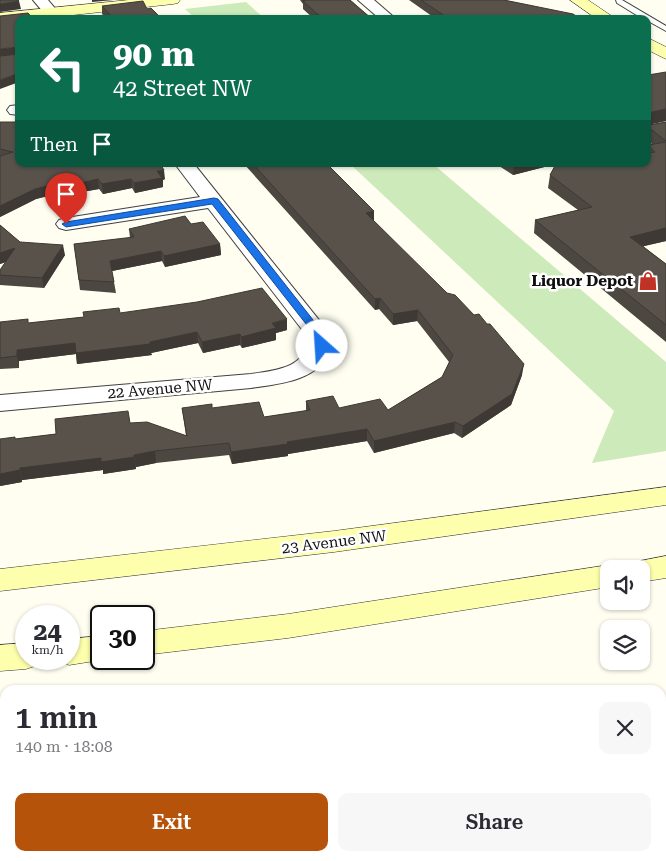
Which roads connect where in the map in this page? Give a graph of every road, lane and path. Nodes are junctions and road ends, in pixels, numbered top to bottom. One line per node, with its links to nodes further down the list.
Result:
1 (40, 0): 6 (street)
2 (173, 0): 7 (main road)
3 (365, 0): 8 (street)
4 (577, 0): 9 (main road)
5 (619, 0): 10 (lane)
6 (53, 15)
7 (61, 15)
8 (384, 15)
9 (601, 15)
10 (642, 15)
11 (15, 17): 12 (main road)
12 (0, 18)
13 (651, 20): 14 (lane)
14 (666, 29)
15 (651, 45): 16 (main road)
16 (666, 54)
17 (186, 167): 18 (street)
18 (214, 201): 19 (street); 20 (street, 22 Avenue NW)
19 (66, 224)
20 (0, 403)
21 (666, 496): 25 (main road, 23 Avenue NW)
22 (666, 567): 23 (main road)
23 (650, 570)
24 (600, 577): 26 (main road)
25 (0, 580)
26 (155, 642)
27 (15, 657): 28 (main road)
28 (0, 658)

